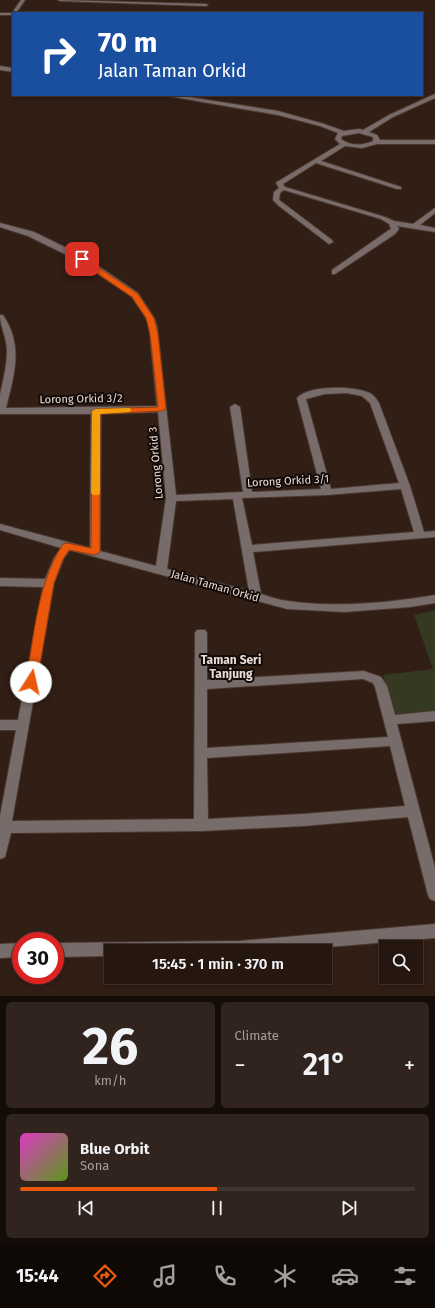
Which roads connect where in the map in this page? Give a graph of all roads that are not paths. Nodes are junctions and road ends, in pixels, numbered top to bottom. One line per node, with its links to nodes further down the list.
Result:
1 (23, 0): 4 (street)
2 (60, 0): 3 (street)
3 (206, 5)
4 (14, 12)
5 (12, 13): 6 (street)
6 (0, 14)
7 (0, 68): 8 (street)
8 (12, 70)
9 (171, 96): 12 (street)
10 (435, 96): 11 (street)
11 (365, 132): 12 (street); 13 (street)
12 (343, 133): 15 (street)
13 (376, 142): 14 (street); 15 (street)
14 (435, 142)
15 (344, 144): 16 (street)
16 (316, 161): 17 (street); 18 (street)
17 (283, 188): 20 (street); 24 (street)
18 (399, 188)
19 (435, 210): 22 (street)
20 (392, 223): 22 (street); 25 (street)
21 (0, 225): 28 (street, Lorong Orkid 3)
22 (415, 226): 23 (street)
23 (435, 230)
24 (329, 242)
25 (335, 272)
26 (0, 318): 29 (street)
27 (234, 407): 33 (street)
28 (162, 409): 30 (street, Lorong Orkid 3/2); 35 (street, Lorong Orkid 3)
29 (1, 411): 30 (street, Lorong Orkid 3/2)
30 (96, 411): 41 (street)
31 (406, 486): 32 (street, Lorong Orkid 3/1); 32 (street); 38 (street)
32 (326, 492): 33 (street, Lorong Orkid 3/1)
33 (248, 495): 34 (street, Lorong Orkid 3/1)
34 (237, 496): 35 (street, Lorong Orkid 3/1); 40 (street)
35 (171, 498): 42 (street, Lorong Orkid 3)
36 (0, 526): 39 (street, Jalan Taman Orkid)
37 (435, 534): 38 (street)
38 (420, 535): 40 (street)
39 (67, 546): 41 (street, Jalan Taman Orkid); 44 (street)
40 (247, 549): 45 (street)
41 (95, 552): 42 (street, Jalan Taman Orkid)
42 (161, 571): 45 (street, Jalan Taman Orkid)
43 (0, 582): 44 (street)
44 (49, 583): 52 (street)
45 (256, 598): 46 (street, Jalan Taman Orkid)
46 (435, 599)
47 (201, 633): 48 (street)
48 (201, 685): 50 (street); 54 (street)
49 (435, 716): 50 (street)
50 (389, 720): 53 (street)
51 (0, 725): 52 (street)
52 (23, 725): 57 (street)
53 (395, 741): 54 (street); 55 (street)
54 (201, 753): 56 (street)
55 (414, 811): 56 (street); 59 (street)
56 (201, 825): 57 (street)
57 (5, 827): 58 (street)
58 (0, 852)
59 (435, 895)
60 (435, 932): 63 (street)
61 (0, 950): 62 (street)
62 (12, 950)
63 (64, 950)

